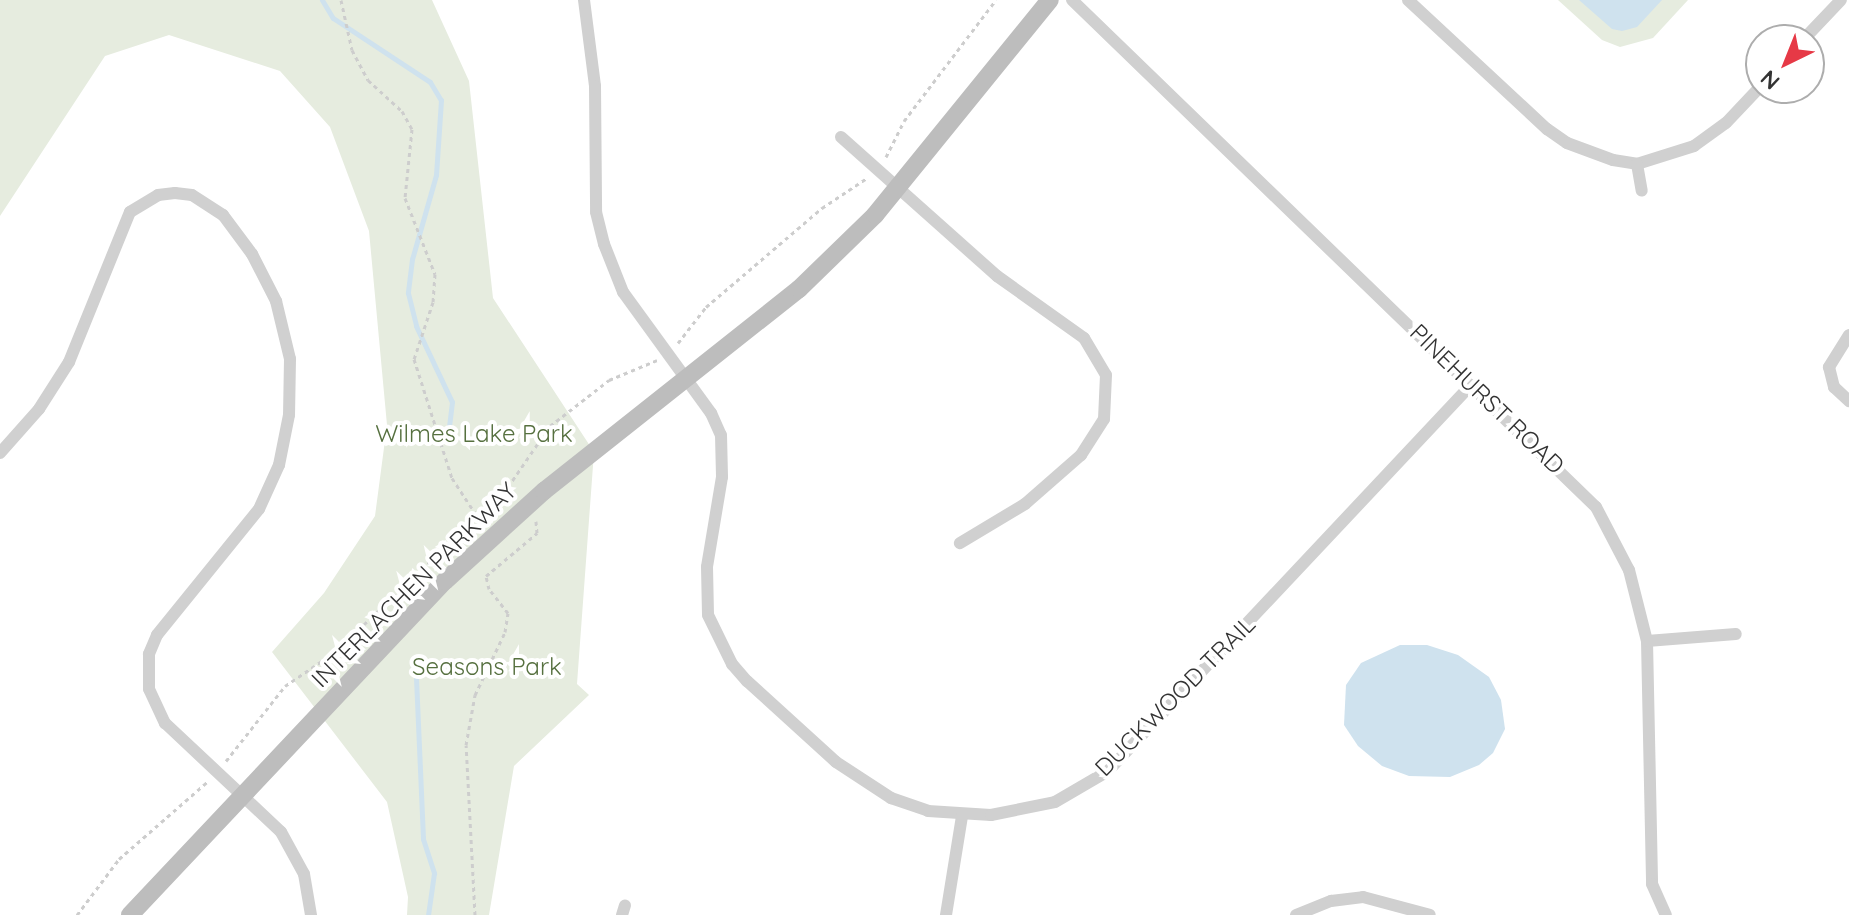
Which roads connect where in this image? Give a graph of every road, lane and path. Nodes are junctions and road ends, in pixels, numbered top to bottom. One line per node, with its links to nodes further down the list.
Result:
1 (341, 0): 23 (path)
2 (584, 0): 16 (street, DUCKWOOD TRAIL)
3 (996, 0): 12 (path)
4 (1050, 0): 13 (street, INTERLACHEN PARKWAY)
5 (1072, 0): 18 (street, PINEHURST ROAD)
6 (1408, 0): 11 (street)
7 (1841, 0): 8 (street)
8 (1818, 24)
9 (1745, 102): 11 (street)
10 (841, 137): 12 (street)
11 (1637, 164): 14 (street)
12 (877, 167): 13 (street); 16 (path)
13 (900, 188): 17 (street, INTERLACHEN PARKWAY); 24 (street)
14 (1642, 191)
15 (1849, 335): 19 (street)
16 (669, 355): 17 (street, DUCKWOOD TRAIL); 21 (path)
17 (688, 379): 22 (street, INTERLACHEN PARKWAY); 29 (street, DUCKWOOD TRAIL)
18 (1471, 385): 26 (street, PINEHURST ROAD); 29 (street, DUCKWOOD TRAIL)
19 (1849, 401)
20 (0, 453): 27 (street)
21 (508, 487): 22 (path); 23 (path)
22 (525, 508): 28 (street, INTERLACHEN PARKWAY); 34 (path)
23 (478, 517): 27 (path)
24 (960, 543)
25 (1736, 634): 26 (street)
26 (1647, 641): 30 (street, PINEHURST ROAD)
27 (218, 772): 28 (street); 31 (path)
28 (242, 795): 32 (street, INTERLACHEN PARKWAY); 33 (street)
29 (962, 816): 35 (street)
30 (1664, 914)
31 (77, 915)
32 (130, 915)
33 (311, 915)
34 (475, 915)
35 (946, 915)
36 (1296, 915): 37 (street)
37 (1430, 915)

